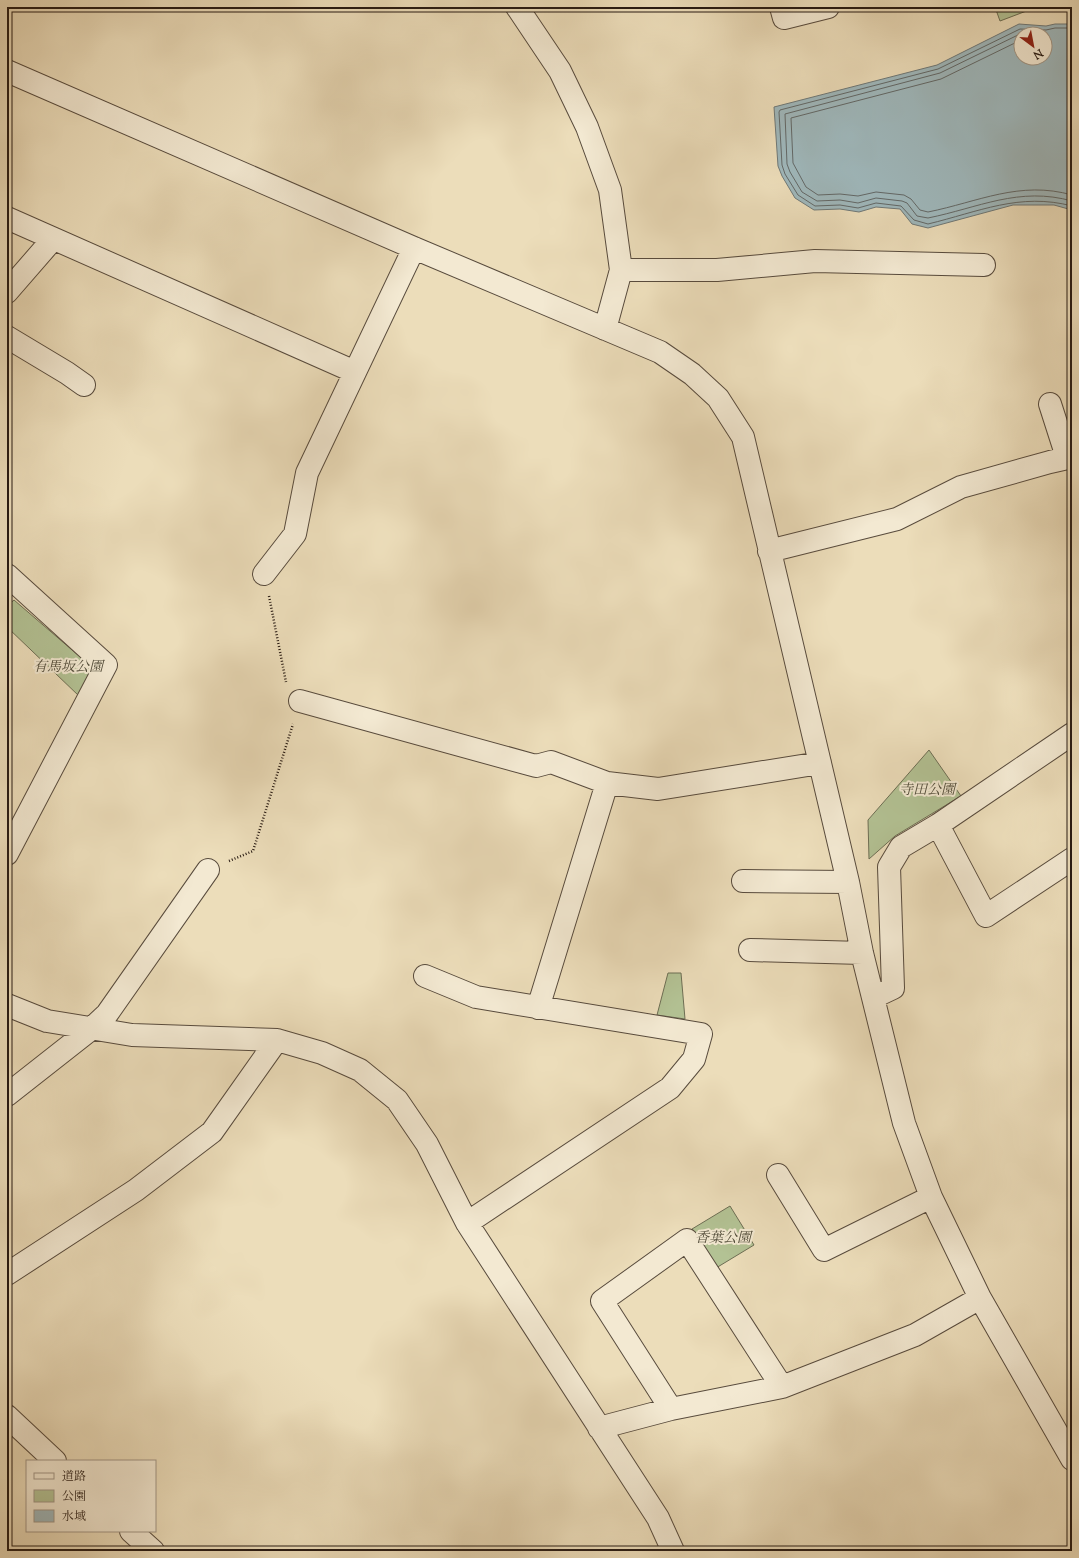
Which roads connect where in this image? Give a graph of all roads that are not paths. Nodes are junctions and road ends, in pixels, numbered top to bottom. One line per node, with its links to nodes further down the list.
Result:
1 (517, 7): 9 (street)
2 (781, 7): 3 (street)
3 (828, 7)
4 (7, 71): 7 (street)
5 (7, 218): 6 (street)
6 (53, 239): 10 (street); 13 (street)
7 (414, 248): 11 (street); 13 (street)
8 (984, 265): 9 (street)
9 (621, 270): 11 (street)
10 (7, 292)
11 (605, 329): 17 (street)
12 (7, 337): 14 (street)
13 (356, 372): 18 (street)
14 (84, 385)
15 (1050, 404): 16 (street)
16 (1070, 458): 17 (street)
17 (769, 551): 22 (street)
18 (264, 574)
19 (7, 576): 25 (street)
20 (300, 701): 23 (street)
21 (1072, 734): 24 (street)
22 (820, 764): 23 (street); 29 (street)
23 (607, 783): 35 (street)
24 (938, 825): 26 (street); 33 (street)
25 (7, 854)
26 (1072, 859)
27 (208, 870): 36 (street)
28 (743, 881): 29 (street)
29 (848, 882): 31 (street)
30 (750, 950): 31 (street)
31 (862, 953): 33 (street)
32 (425, 976): 35 (street)
33 (874, 997): 40 (street)
34 (7, 1005): 36 (street)
35 (538, 1008): 41 (street)
36 (91, 1029): 37 (street); 38 (street)
37 (277, 1040): 41 (street); 42 (street)
38 (7, 1095)
39 (778, 1175): 40 (street)
40 (931, 1197): 43 (street)
41 (467, 1223): 47 (street)
42 (7, 1274)
43 (980, 1298): 44 (street); 49 (street)
44 (782, 1387): 45 (street); 45 (street)
45 (671, 1409): 47 (street)
46 (7, 1416): 48 (street)
47 (599, 1428): 52 (street)
48 (54, 1460)
49 (1072, 1460)
50 (132, 1532): 51 (street)
51 (153, 1551)
52 (673, 1551)

